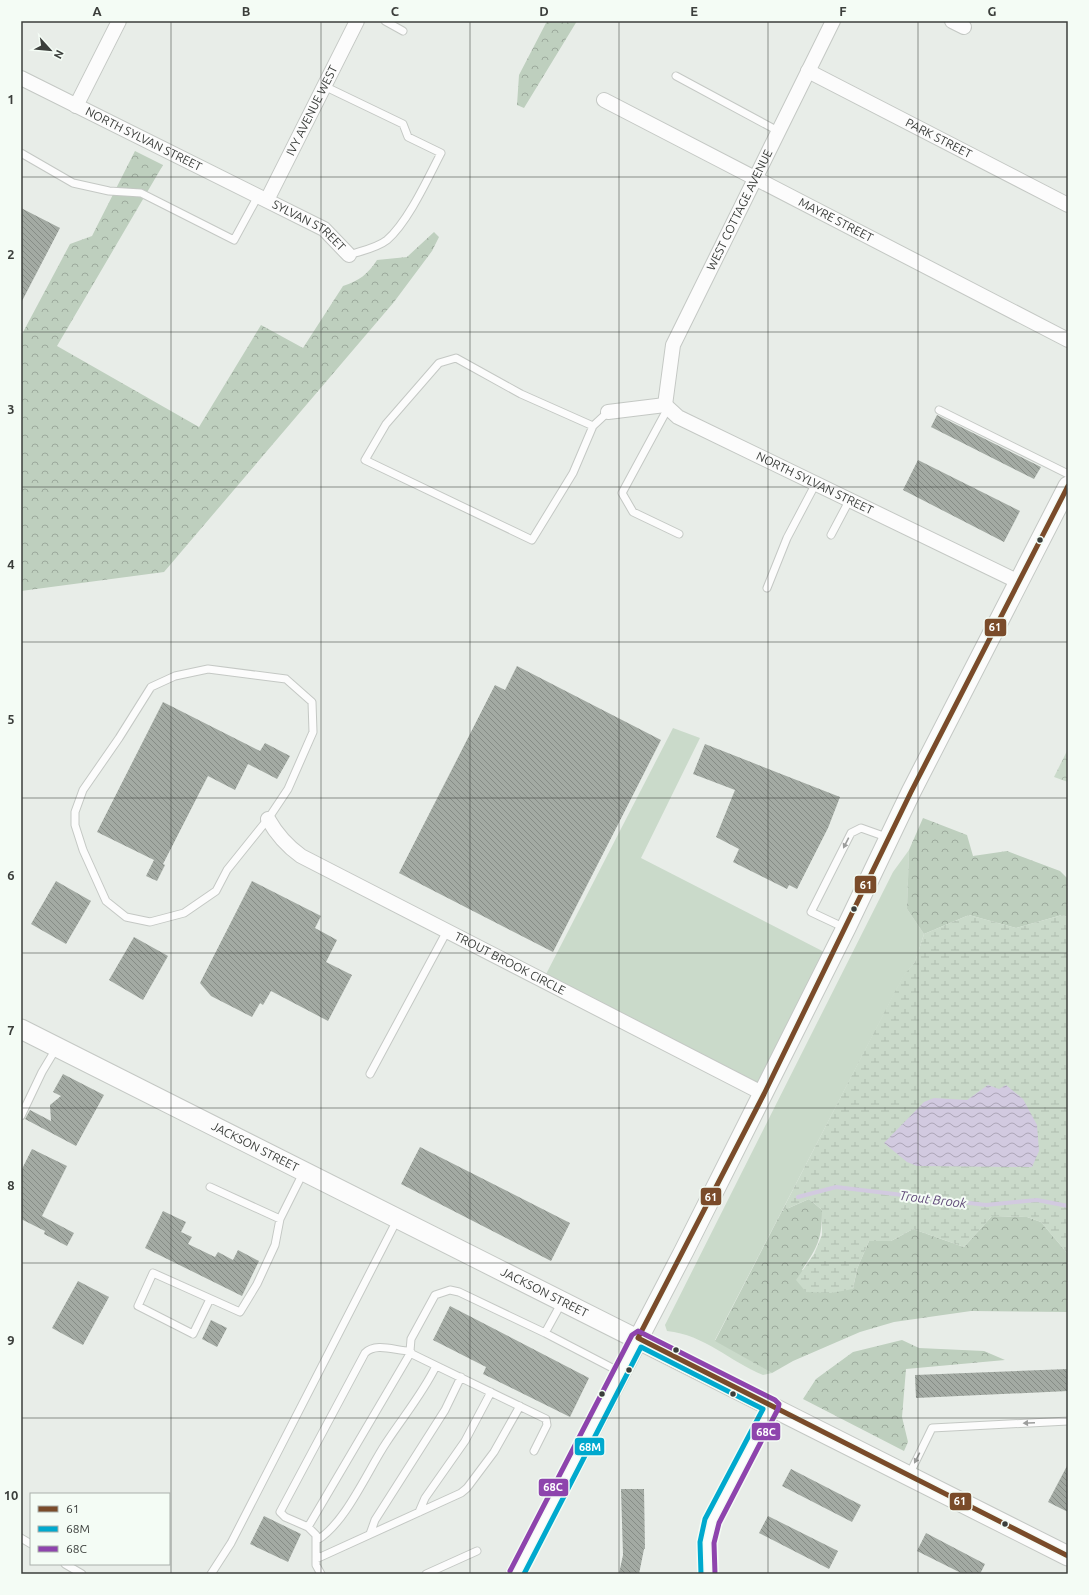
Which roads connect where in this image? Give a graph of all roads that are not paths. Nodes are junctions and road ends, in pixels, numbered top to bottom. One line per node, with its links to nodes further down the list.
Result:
1 (119, 21): 11 (street)
2 (357, 21): 9 (street, IVY AVENUE WEST)
3 (385, 21): 5 (lane)
4 (833, 21): 6 (street, WEST COTTAGE AVENUE)
5 (403, 31)
6 (808, 72): 12 (street, WEST COTTAGE AVENUE); 16 (street, PARK STREET)
7 (676, 76): 12 (lane)
8 (21, 78): 11 (street, NORTH SYLVAN STREET)
9 (324, 86): 15 (street, IVY AVENUE WEST); 17 (lane)
10 (604, 100): 14 (street, MAYRE STREET)
11 (76, 106): 15 (street, NORTH SYLVAN STREET)
12 (778, 131): 14 (street, WEST COTTAGE AVENUE)
13 (21, 153): 15 (lane)
14 (754, 178): 18 (street, MAYRE STREET); 19 (street, WEST COTTAGE AVENUE)
15 (262, 198): 17 (street, SYLVAN STREET)
16 (1068, 205)
17 (349, 255)
18 (1068, 340)
19 (667, 407): 21 (street); 24 (street, NORTH SYLVAN STREET); 27 (lane)
20 (939, 410): 23 (lane)
21 (608, 412): 22 (lane)
22 (593, 426): 22 (lane)
23 (1068, 474)
24 (815, 484): 26 (street, NORTH SYLVAN STREET); 30 (lane)
25 (1068, 486): 29 (street)
26 (849, 501): 28 (lane); 29 (street, NORTH SYLVAN STREET)
27 (679, 534)
28 (830, 535)
29 (1019, 582): 32 (street)
30 (767, 588)
31 (268, 819): 31 (lane); 34 (street, TROUT BROOK CIRCLE)
32 (890, 838): 33 (street); 33 (lane, one-way to 33)
33 (846, 928): 38 (street)
34 (447, 931): 37 (lane); 38 (street, TROUT BROOK CIRCLE)
35 (21, 1028): 36 (street, JACKSON STREET)
36 (57, 1047): 39 (lane); 40 (street, JACKSON STREET)
37 (370, 1074)
38 (764, 1094): 47 (street)
39 (21, 1116)
40 (304, 1171): 42 (lane); 43 (street, JACKSON STREET)
41 (210, 1187): 42 (lane)
42 (280, 1218): 44 (lane)
43 (398, 1218): 45 (street, JACKSON STREET); 69 (lane)
44 (210, 1299): 44 (lane)
45 (563, 1300): 46 (lane); 47 (street, JACKSON STREET)
46 (545, 1333): 48 (lane); 50 (lane)
47 (638, 1338): 50 (street); 54 (street, JACKSON STREET)
48 (410, 1352): 49 (lane); 59 (lane); 59 (lane)
49 (436, 1366): 51 (lane); 62 (lane)
50 (620, 1372): 72 (street)
51 (461, 1377): 52 (lane); 60 (lane)
52 (491, 1392): 53 (lane); 58 (lane)
53 (520, 1406): 56 (lane); 58 (lane)
54 (772, 1406): 57 (street, JACKSON STREET); 73 (street)
55 (1068, 1421): 57 (lane, one-way to 57)
56 (534, 1451)
57 (908, 1476): 65 (street, JACKSON STREET)
58 (419, 1512): 60 (lane)
59 (308, 1527): 62 (lane)
60 (370, 1534): 66 (lane)
61 (21, 1538): 63 (lane)
62 (317, 1540): 66 (lane)
63 (30, 1543)
64 (477, 1551): 71 (lane)
65 (1068, 1556)
66 (316, 1559): 70 (lane)
67 (67, 1565): 68 (lane)
68 (82, 1574)
69 (211, 1574)
70 (321, 1574)
71 (426, 1574)
72 (516, 1574)
73 (708, 1574)

